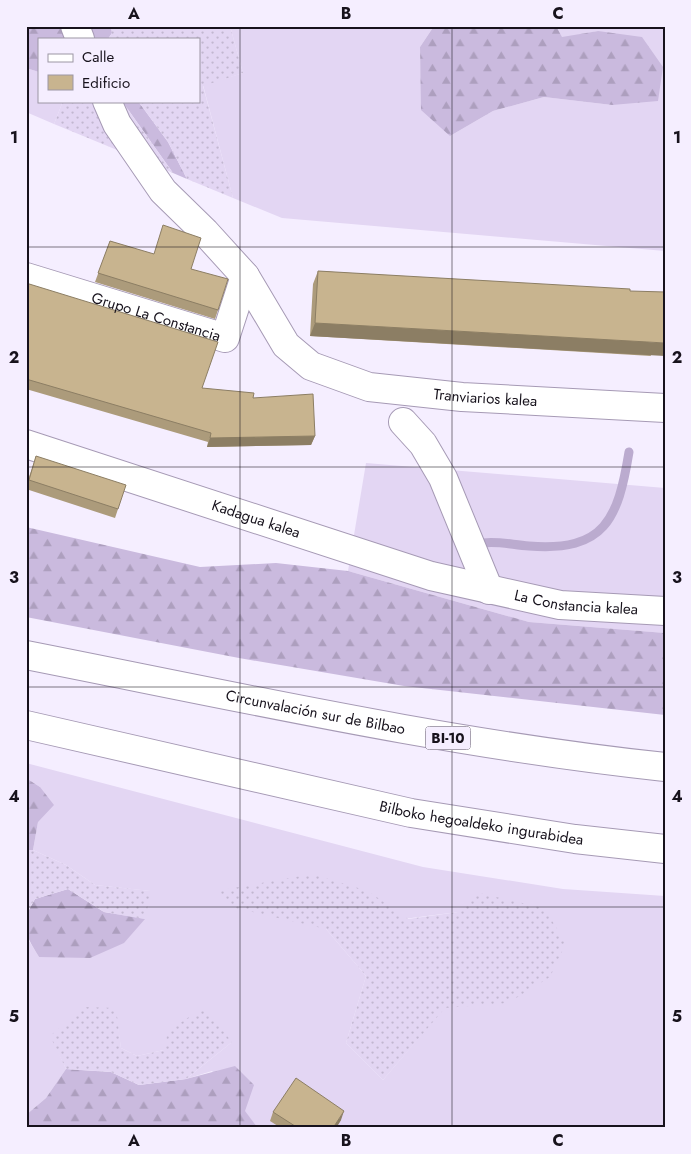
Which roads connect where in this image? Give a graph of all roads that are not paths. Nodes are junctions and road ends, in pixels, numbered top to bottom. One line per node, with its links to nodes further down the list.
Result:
1 (75, 26): 2 (main road)
2 (80, 38)
3 (112, 113): 4 (main road)
4 (245, 276): 5 (main road, Grupo La Constancia); 6 (main road, Tranviarios kalea)
5 (26, 277)
6 (665, 408)
7 (403, 422): 9 (main road)
8 (26, 444): 9 (main road, Kadagua kalea)
9 (489, 590): 10 (main road, La Constancia kalea)
10 (665, 611)
11 (26, 655): 13 (main road, Circunvalación sur de Bilbao / BI-10)
12 (26, 725): 14 (main road, Bilboko hegoaldeko ingurabidea)
13 (665, 767)
14 (665, 849)

